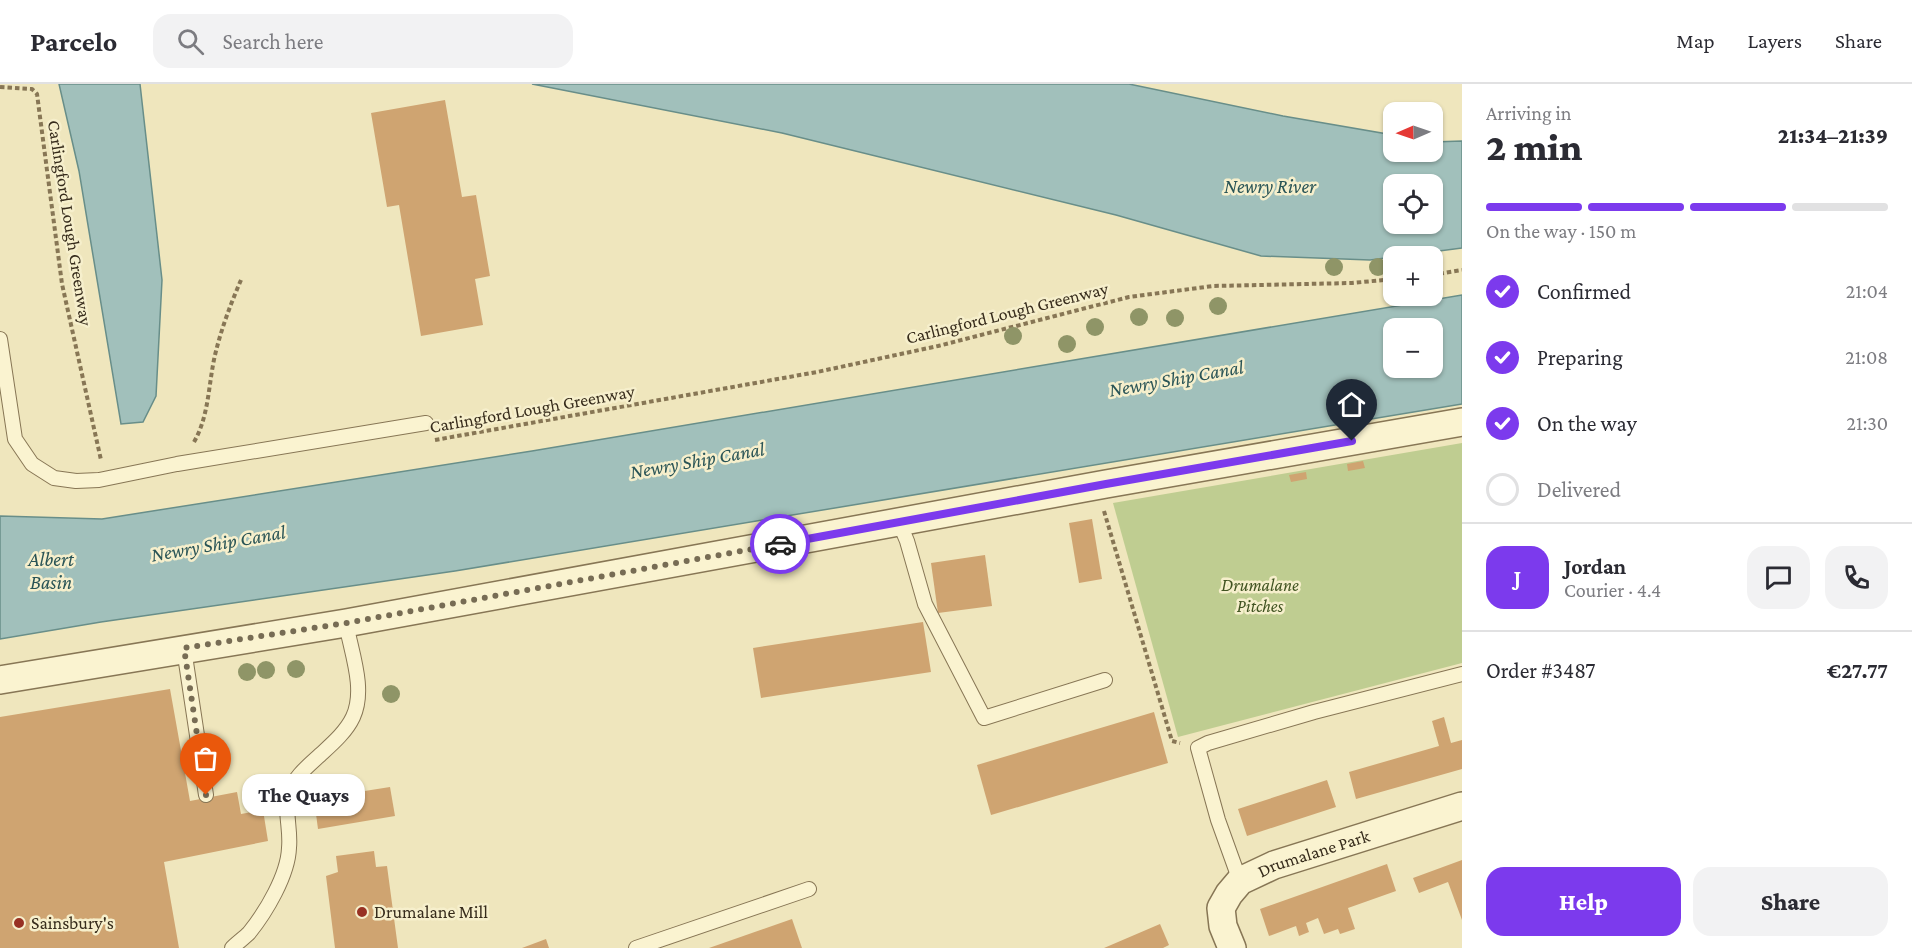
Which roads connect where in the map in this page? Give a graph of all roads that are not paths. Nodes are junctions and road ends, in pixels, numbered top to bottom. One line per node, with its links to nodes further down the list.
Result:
1 (0, 339): 3 (lane)
2 (1462, 422): 4 (street)
3 (426, 423)
4 (899, 522): 5 (street); 9 (lane)
5 (346, 623): 6 (street); 14 (lane)
6 (184, 648): 8 (street); 10 (lane)
7 (1462, 674): 12 (lane)
8 (0, 680)
9 (1105, 680)
10 (206, 795)
11 (1462, 806): 12 (street, Drumalane Park)
12 (1240, 881): 16 (street, Drumalane Park)
13 (809, 889): 15 (lane)
14 (232, 948)
15 (636, 948)
16 (1232, 948)

